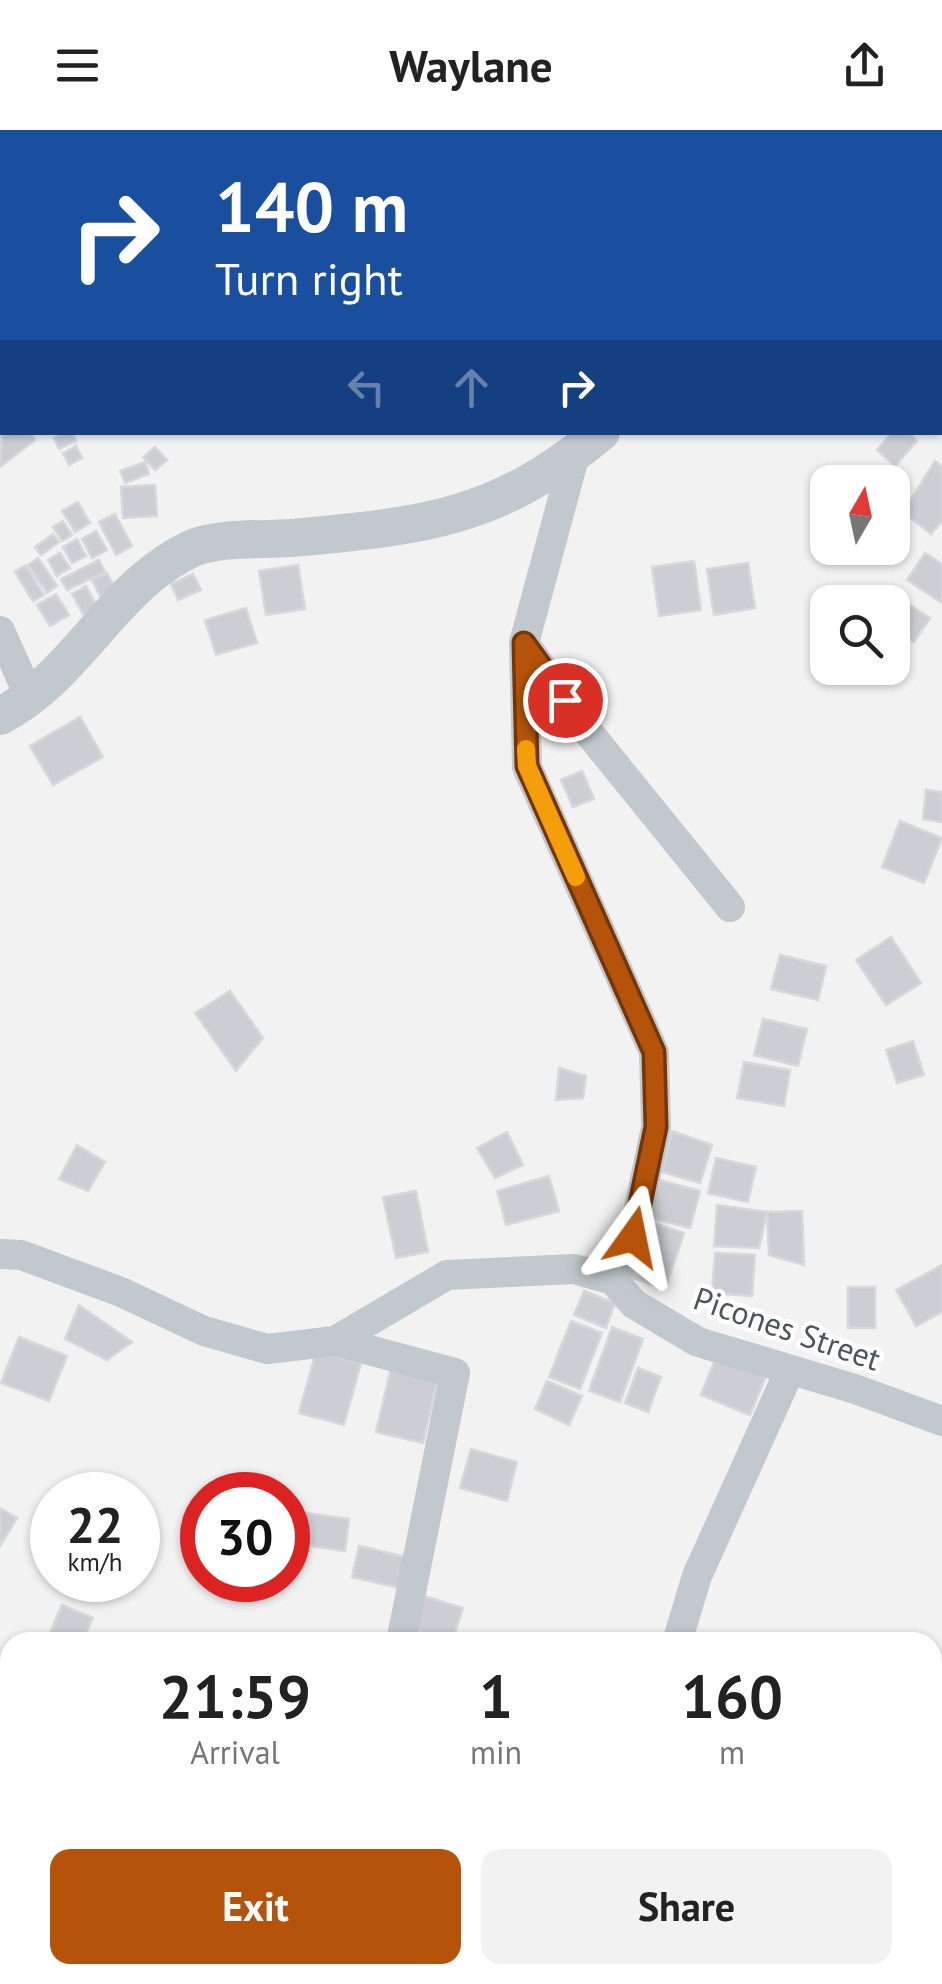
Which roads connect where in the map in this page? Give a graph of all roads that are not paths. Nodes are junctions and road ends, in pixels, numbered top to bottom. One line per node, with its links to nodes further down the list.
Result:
1 (588, 443): 3 (street); 4 (street)
2 (0, 631): 4 (street)
3 (524, 643): 5 (street); 7 (street)
4 (16, 708)
5 (730, 907)
6 (0, 1254): 8 (street, Picones Street)
7 (612, 1280): 8 (street, Picones Street); 9 (street, Picones Street)
8 (335, 1341): 11 (street)
9 (789, 1372): 10 (street, Picones Street); 12 (street)
10 (942, 1421)
11 (402, 1632)
12 (680, 1632)

